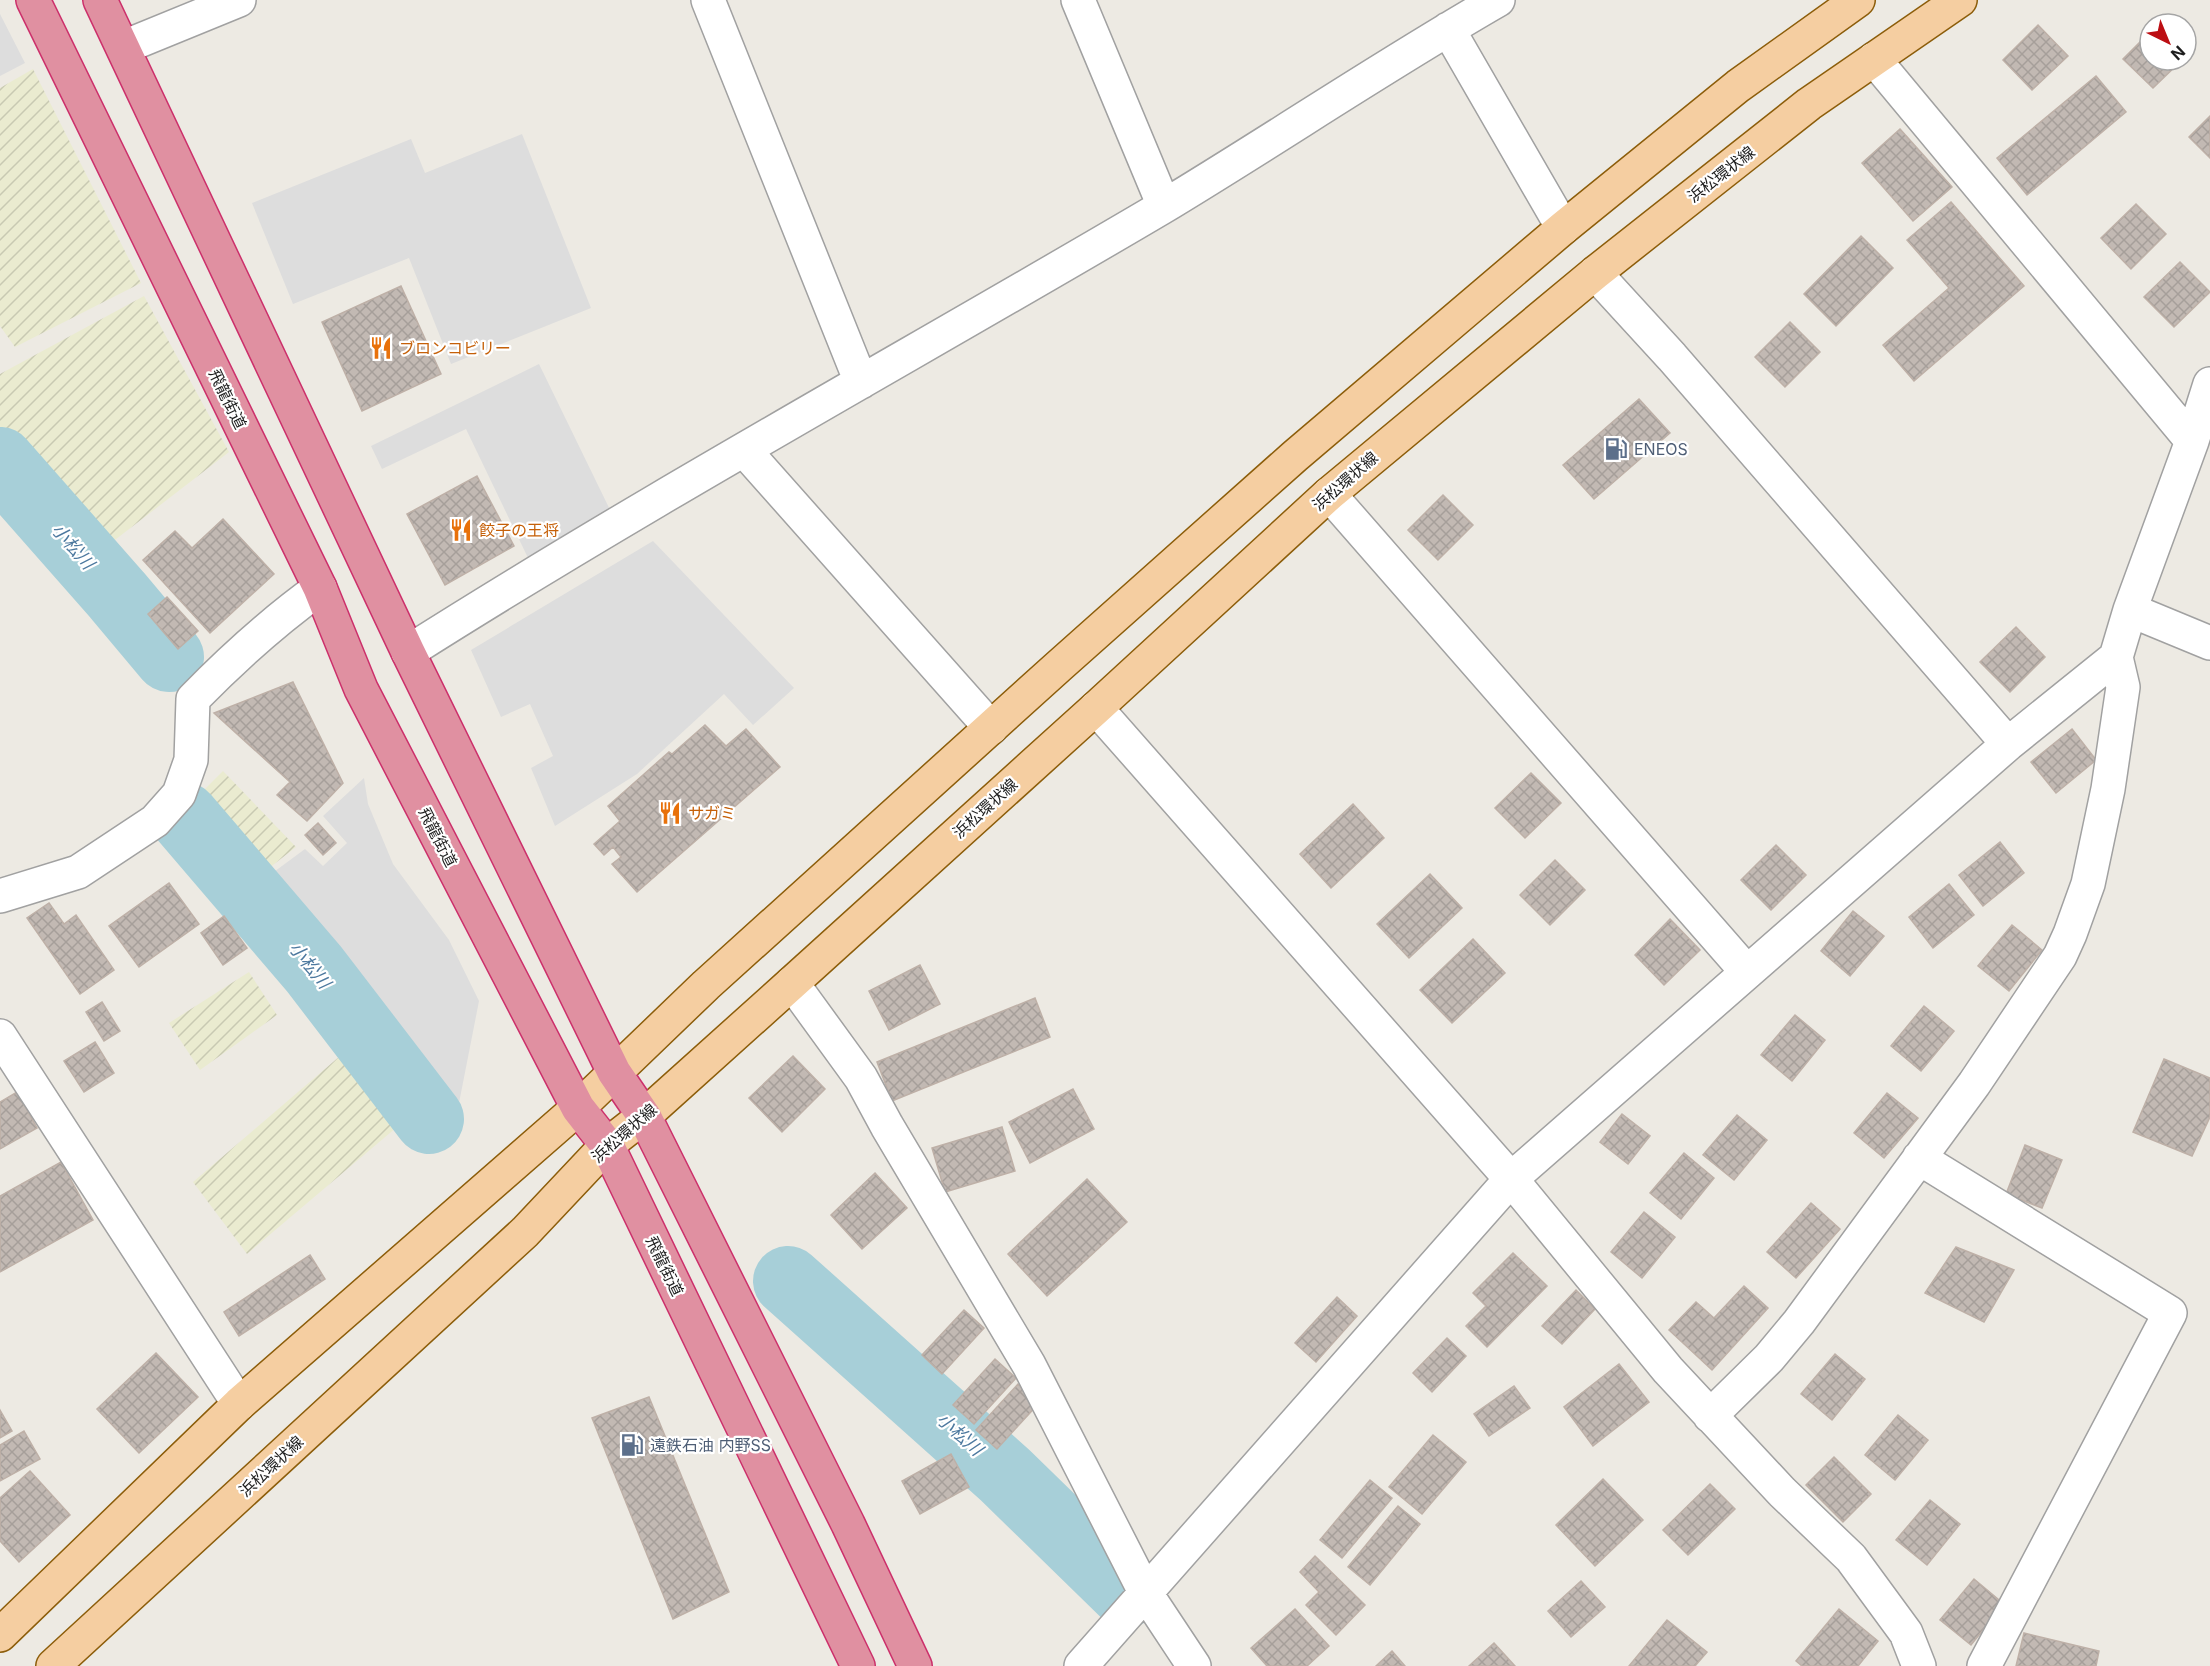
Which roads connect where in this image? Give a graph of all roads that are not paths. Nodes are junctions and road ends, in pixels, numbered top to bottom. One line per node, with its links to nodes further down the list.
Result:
1 (33, 0): 20 (highway, 飛龍街道)
2 (100, 0): 10 (highway)
3 (239, 0): 10 (street)
4 (708, 0): 15 (street)
5 (1078, 0): 12 (street)
6 (1498, 0): 9 (street)
7 (1858, 0): 13 (main road)
8 (1960, 0): 11 (main road, 浜松環状線)
9 (1448, 29): 12 (street); 13 (street)
10 (124, 47): 23 (highway)
11 (1874, 59): 14 (main road, 浜松環状線); 17 (street)
12 (1164, 206): 15 (street)
13 (1563, 228): 26 (main road)
14 (1595, 273): 19 (main road, 浜松環状線); 27 (street)
15 (861, 382): 18 (street)
16 (2210, 384): 17 (street)
17 (2192, 441): 21 (street)
18 (745, 451): 23 (street); 26 (street)
19 (1329, 494): 25 (main road, 浜松環状線); 29 (street)
20 (321, 588): 28 (street); 33 (highway, 飛龍街道)
21 (2130, 610): 22 (street); 24 (street)
22 (2210, 643)
23 (408, 652): 32 (highway)
24 (2116, 657): 27 (street); 36 (street)
25 (1096, 708): 30 (main road, 浜松環状線); 37 (street)
26 (991, 728): 32 (main road)
27 (2008, 744): 29 (street)
28 (0, 896)
29 (1747, 972): 37 (street)
30 (792, 983): 34 (main road, 浜松環状線); 40 (street)
31 (0, 1036): 38 (street)
32 (614, 1072): 33 (main road); 34 (highway)
33 (578, 1108): 35 (highway, 飛龍街道); 38 (main road)
34 (644, 1116): 35 (main road, 浜松環状線); 45 (highway)
35 (607, 1145): 43 (main road, 浜松環状線); 44 (highway, 飛龍街道)
36 (1919, 1158): 39 (street); 48 (street)
37 (1511, 1179): 39 (street); 40 (street)
38 (239, 1404): 41 (main road)
39 (1710, 1416): 42 (street)
40 (1145, 1592): 46 (street); 47 (street)
41 (0, 1635)
42 (1907, 1659)
43 (53, 1666)
44 (858, 1666)
45 (915, 1666)
46 (1081, 1666)
47 (1194, 1666)
48 (1984, 1666)

